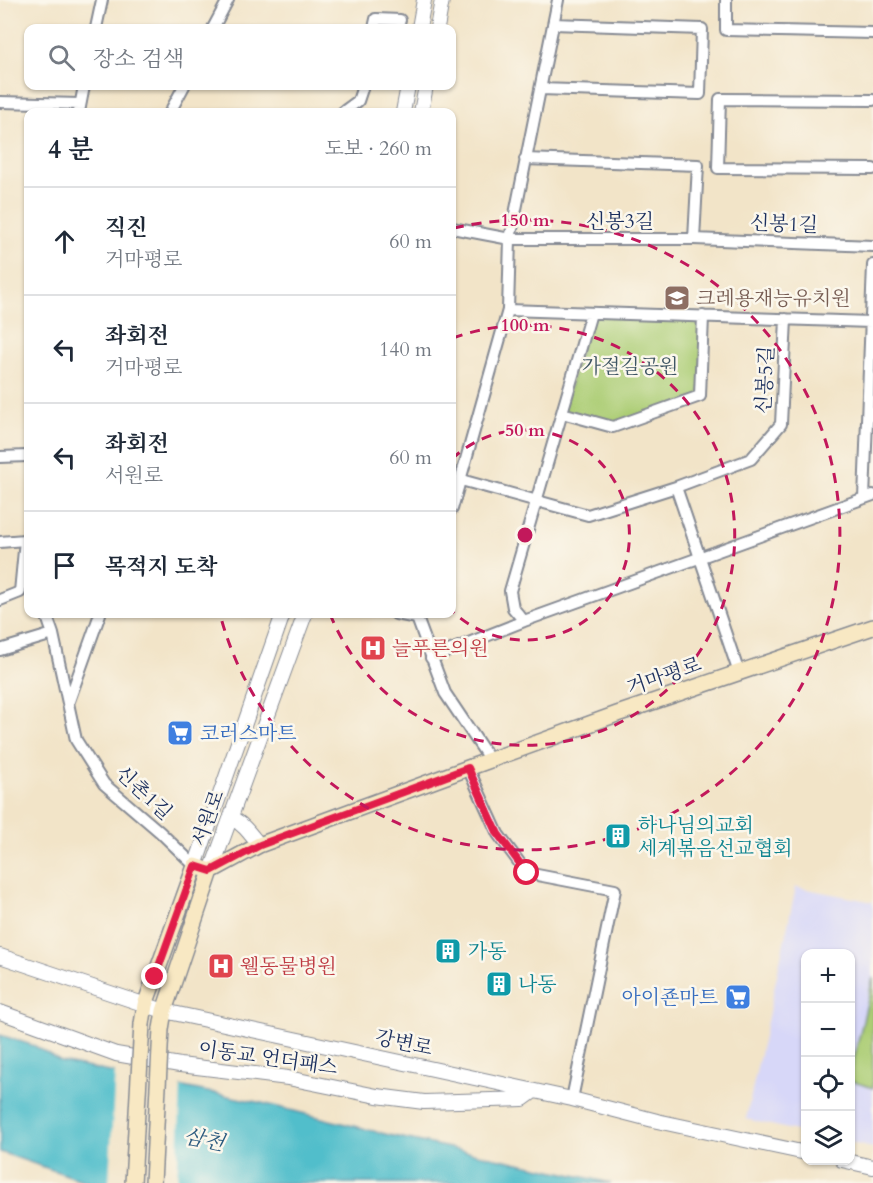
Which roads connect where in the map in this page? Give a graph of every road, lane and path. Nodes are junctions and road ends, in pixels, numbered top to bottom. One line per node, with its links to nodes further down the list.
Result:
1 (102, 0): 8 (street)
2 (228, 0): 9 (street)
3 (424, 0): 11 (street)
4 (442, 0): 12 (street)
5 (558, 0): 13 (street)
6 (726, 0): 14 (street)
7 (400, 20): 10 (street)
8 (97, 24)
9 (215, 24)
10 (375, 24)
11 (420, 24)
12 (438, 24)
13 (553, 24): 15 (street); 15 (street)
14 (873, 33)
15 (540, 89): 28 (street)
16 (83, 90): 23 (street)
17 (182, 90): 24 (street)
18 (362, 90): 25 (street)
19 (407, 90): 26 (street)
20 (425, 90): 27 (street)
21 (873, 100): 29 (street)
22 (0, 102): 23 (street)
23 (79, 108)
24 (172, 108)
25 (348, 108)
26 (404, 108)
27 (422, 108)
28 (525, 159): 31 (street); 32 (street)
29 (873, 169)
30 (456, 229): 31 (street, 신봉3길)
31 (510, 239): 32 (street, 신봉3길); 35 (street)
32 (694, 239): 33 (street, 신봉1길)
33 (873, 246)
34 (873, 265): 39 (street)
35 (508, 310): 36 (street); 43 (street)
36 (591, 313): 37 (street); 40 (street)
37 (703, 316): 38 (street); 40 (street)
38 (786, 319): 39 (street); 44 (street, 신봉5길)
39 (871, 322): 46 (street)
40 (562, 413): 47 (street)
41 (24, 456): 42 (street)
42 (0, 457)
43 (461, 480): 45 (street); 47 (street, 신봉5길)
44 (676, 487): 47 (street, 신봉5길); 50 (street)
45 (456, 496)
46 (868, 496): 50 (street)
47 (536, 502): 58 (street)
48 (24, 540): 49 (street)
49 (0, 542)
50 (700, 556): 58 (street); 63 (street)
51 (24, 562): 52 (street)
52 (0, 600)
53 (47, 618): 60 (street, 신촌1길)
54 (98, 618): 64 (street)
55 (282, 618): 69 (street, 서원로)
56 (304, 618): 67 (street, 서원로)
57 (418, 618): 62 (street)
58 (524, 621): 62 (street)
59 (873, 627): 63 (main road, 거마평로)
60 (53, 634): 61 (street); 64 (street, 신촌1길)
61 (0, 650)
62 (431, 657): 65 (street)
63 (739, 673): 65 (main road, 거마평로)
64 (68, 703): 69 (street, 신촌1길)
65 (490, 760): 66 (main road, 거마평로)
66 (468, 768): 68 (main road, 거마평로); 76 (street)
67 (231, 818): 68 (street); 70 (street, 서원로)
68 (260, 845): 70 (main road, 거마평로)
69 (195, 866): 70 (main road); 72 (main road, 서원로)
70 (211, 871): 73 (main road, 서원로)
71 (0, 956): 72 (street, 강변로)
72 (145, 1005): 73 (street, 강변로); 80 (main road, 서원로, bridge)
73 (164, 1011): 75 (street, 강변로); 81 (main road, 서원로, bridge)
74 (0, 1012): 75 (street, 이동교 언더패스)
75 (534, 1091): 76 (street, 강변로)
76 (572, 1099): 77 (street, 강변로)
77 (801, 1152)
78 (855, 1164): 79 (street)
79 (873, 1167)
80 (133, 1183)
81 (153, 1183)

